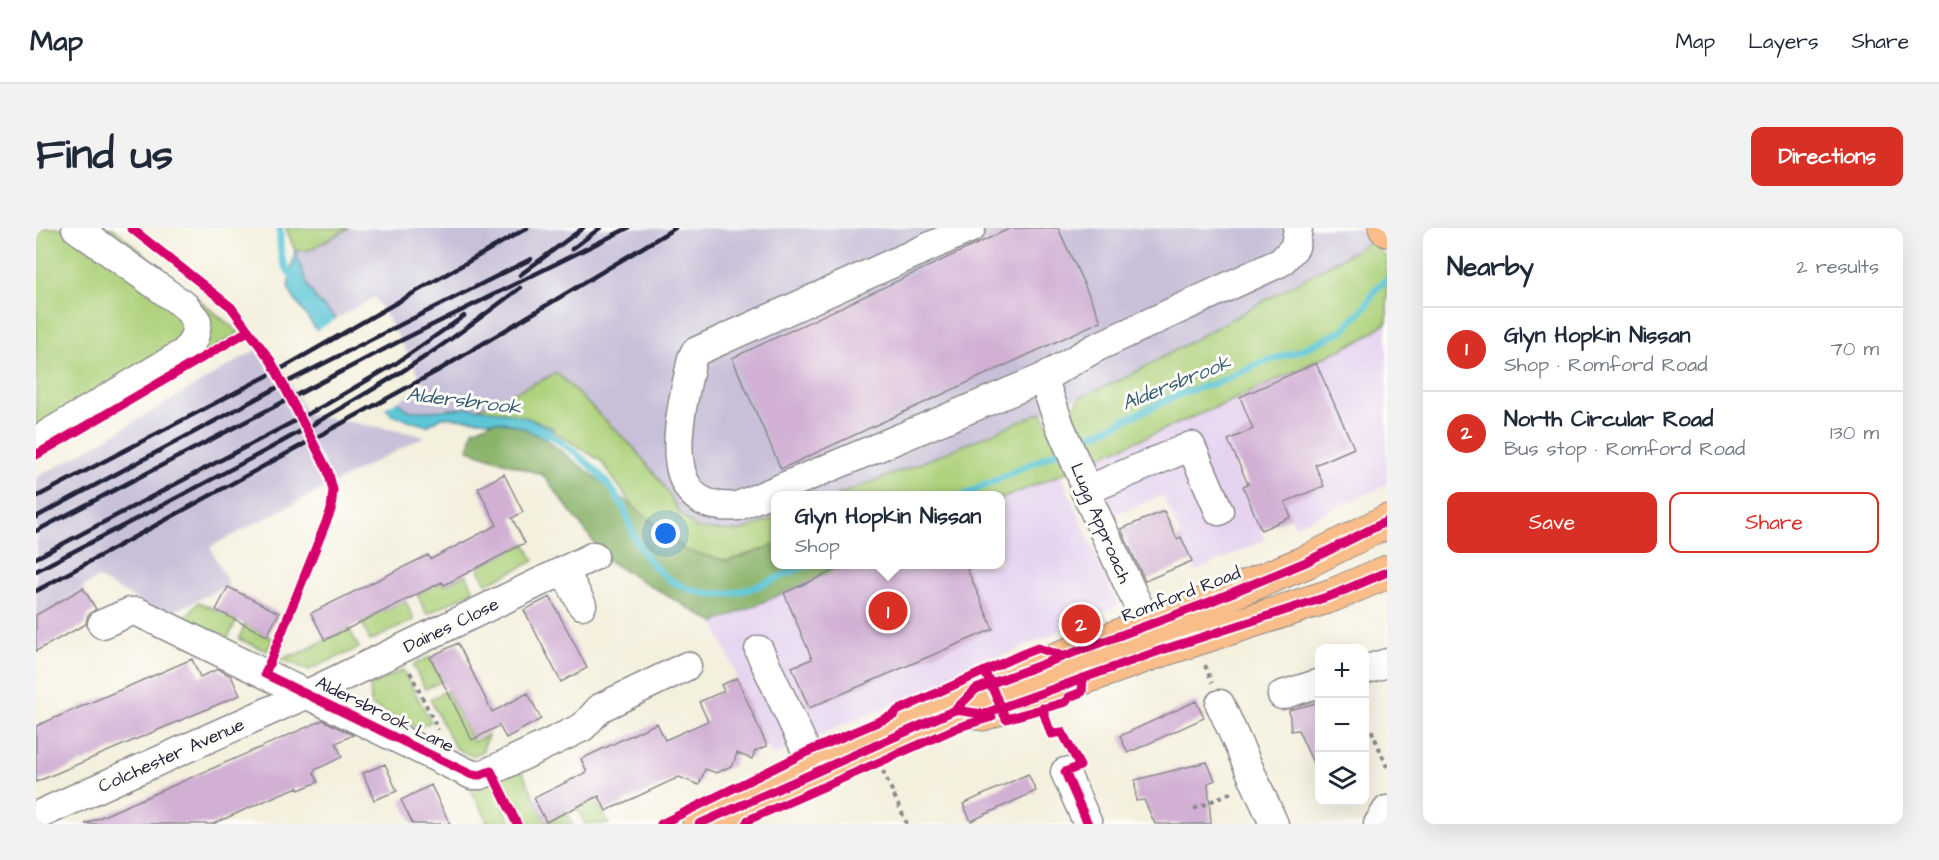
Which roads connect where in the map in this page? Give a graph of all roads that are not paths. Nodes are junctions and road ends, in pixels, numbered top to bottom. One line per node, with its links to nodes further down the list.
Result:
1 (76, 228): 5 (street)
2 (971, 228): 8 (street)
3 (1298, 228): 4 (street)
4 (1043, 378): 6 (street, Lugg Approach); 7 (street)
5 (36, 441)
6 (1083, 484): 9 (street); 16 (street, Lugg Approach)
7 (774, 491)
8 (771, 492)
9 (1219, 511)
10 (1385, 524): 16 (main road, Romford Road)
11 (594, 556): 12 (street, Daines Close)
12 (564, 570): 14 (street); 22 (street, Daines Close)
13 (1387, 572): 16 (main road, Romford Road)
14 (582, 605)
15 (102, 624): 22 (street, Aldersbrook Lane)
16 (1153, 638): 25 (main road, Romford Road)
17 (759, 650): 25 (street)
18 (1387, 663): 20 (street)
19 (687, 666): 22 (street, Aldersbrook Lane)
20 (1369, 668)
21 (1315, 684): 23 (street)
22 (307, 694): 28 (street, Colchester Avenue)
23 (1282, 694)
24 (1220, 704): 31 (street)
25 (816, 772): 29 (main road, Romford Road)
26 (1065, 772): 30 (street)
27 (1387, 810): 32 (street)
28 (36, 816)
29 (699, 824)
30 (1088, 824)
31 (1274, 824)
32 (1378, 824)

